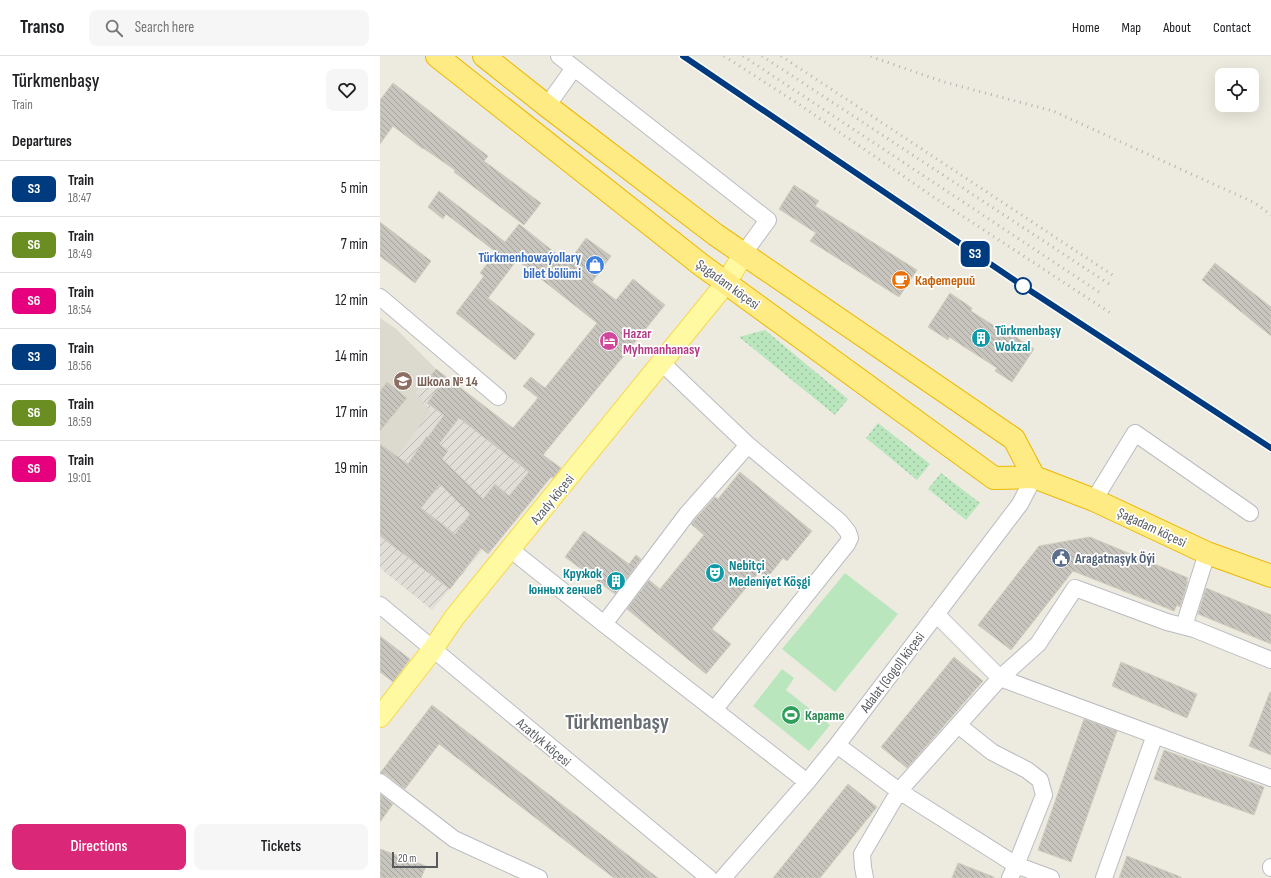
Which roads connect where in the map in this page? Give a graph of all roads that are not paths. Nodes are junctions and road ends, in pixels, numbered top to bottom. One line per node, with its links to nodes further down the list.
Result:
1 (437, 56): 7 (highway, Şagadam köçesi)
2 (484, 56): 5 (highway)
3 (558, 56): 4 (street)
4 (574, 68): 5 (street); 6 (street)
5 (547, 106): 6 (highway)
6 (744, 254): 7 (main road, Azady köçesi); 12 (highway)
7 (726, 283): 9 (main road, Azady köçesi); 12 (highway, Şagadam köçesi)
8 (380, 297): 10 (street)
9 (662, 363): 11 (street); 15 (main road, Azady köçesi)
10 (498, 397)
11 (748, 445): 20 (street); 25 (street)
12 (1034, 477): 13 (highway, Şagadam köçesi); 19 (street, Adalat (Gogol) köçesi)
13 (1094, 500): 14 (street); 16 (highway, Şagadam köçesi)
14 (1250, 514)
15 (510, 550): 20 (street); 22 (main road, Azady köçesi)
16 (1207, 553): 17 (highway, Şagadam köçesi); 21 (street)
17 (1271, 576)
18 (380, 605): 22 (street, Azatlyk köçesi)
19 (936, 614): 24 (street); 29 (street, Adalat (Gogol) köçesi)
20 (604, 624): 25 (street)
21 (1184, 626): 23 (street); 24 (street)
22 (433, 649): 26 (main road, Azady köçesi); 36 (street, Azatlyk köçesi)
23 (1271, 660)
24 (1000, 678): 27 (street); 28 (street)
25 (714, 710): 32 (street)
26 (380, 717)
27 (958, 725): 33 (street); 34 (street)
28 (1155, 735): 30 (street); 40 (street)
29 (837, 745): 32 (street, Adalat (Gogol) köçesi); 33 (street)
30 (1271, 778)
31 (380, 782): 35 (street)
32 (807, 782): 37 (street, Adalat (Gogol) köçesi)
33 (900, 792): 34 (street); 38 (street)
34 (1013, 871): 39 (street)
35 (538, 878)
36 (709, 878)
37 (723, 878)
38 (865, 878)
39 (1051, 878)
40 (1104, 878)

